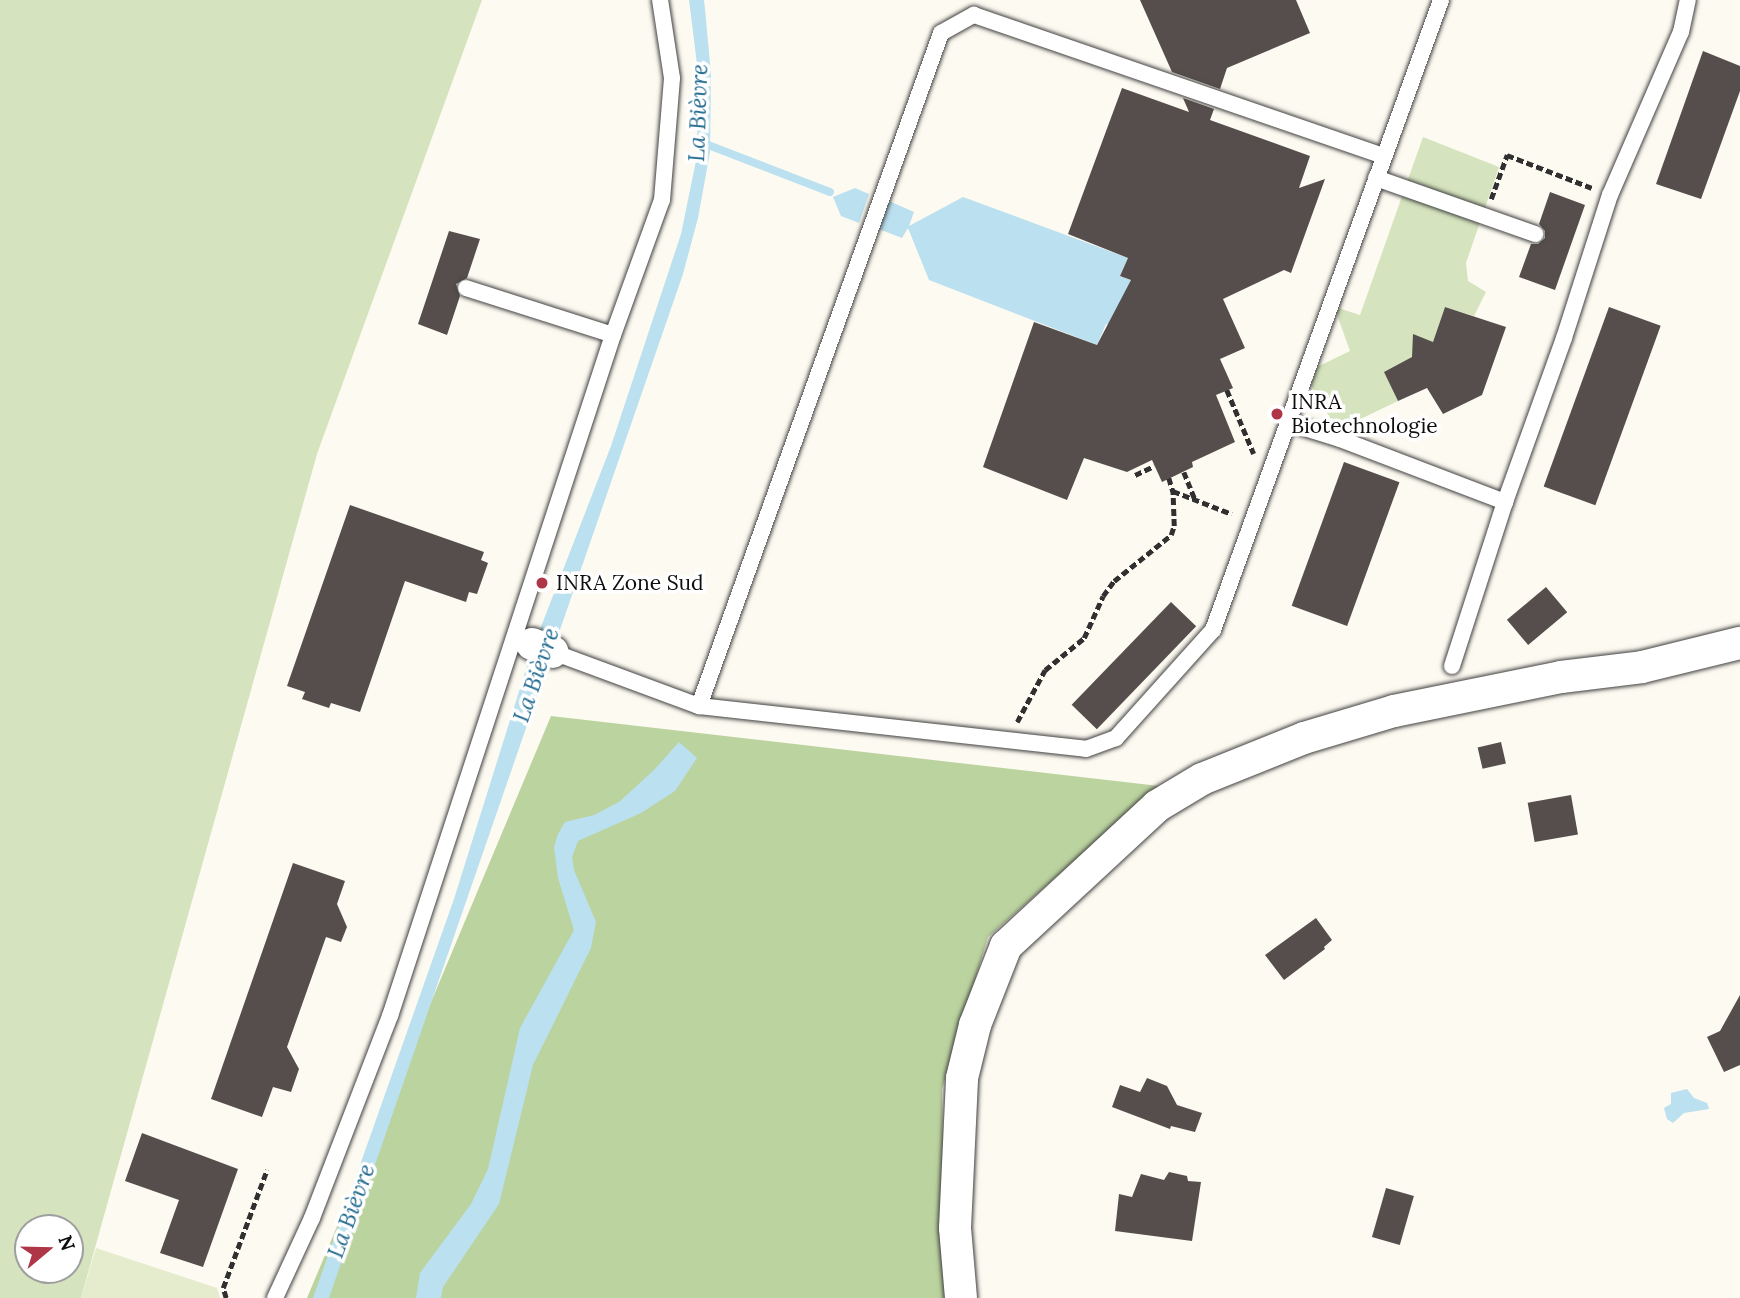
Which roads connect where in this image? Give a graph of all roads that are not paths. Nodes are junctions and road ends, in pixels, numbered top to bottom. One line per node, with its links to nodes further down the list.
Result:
1 (660, 0): 8 (lane)
2 (1441, 0): 4 (lane)
3 (1688, 0): 10 (lane)
4 (1383, 156): 5 (lane); 14 (lane)
5 (1376, 178): 6 (lane); 9 (lane)
6 (1535, 234)
7 (466, 288): 8 (lane)
8 (613, 335): 12 (lane)
9 (1289, 423): 10 (lane); 14 (lane)
10 (1505, 502): 13 (lane)
11 (1740, 643): 16 (street)
12 (534, 644): 14 (lane); 15 (lane)
13 (1452, 666)
14 (699, 706)
15 (275, 1298)
16 (961, 1298)

